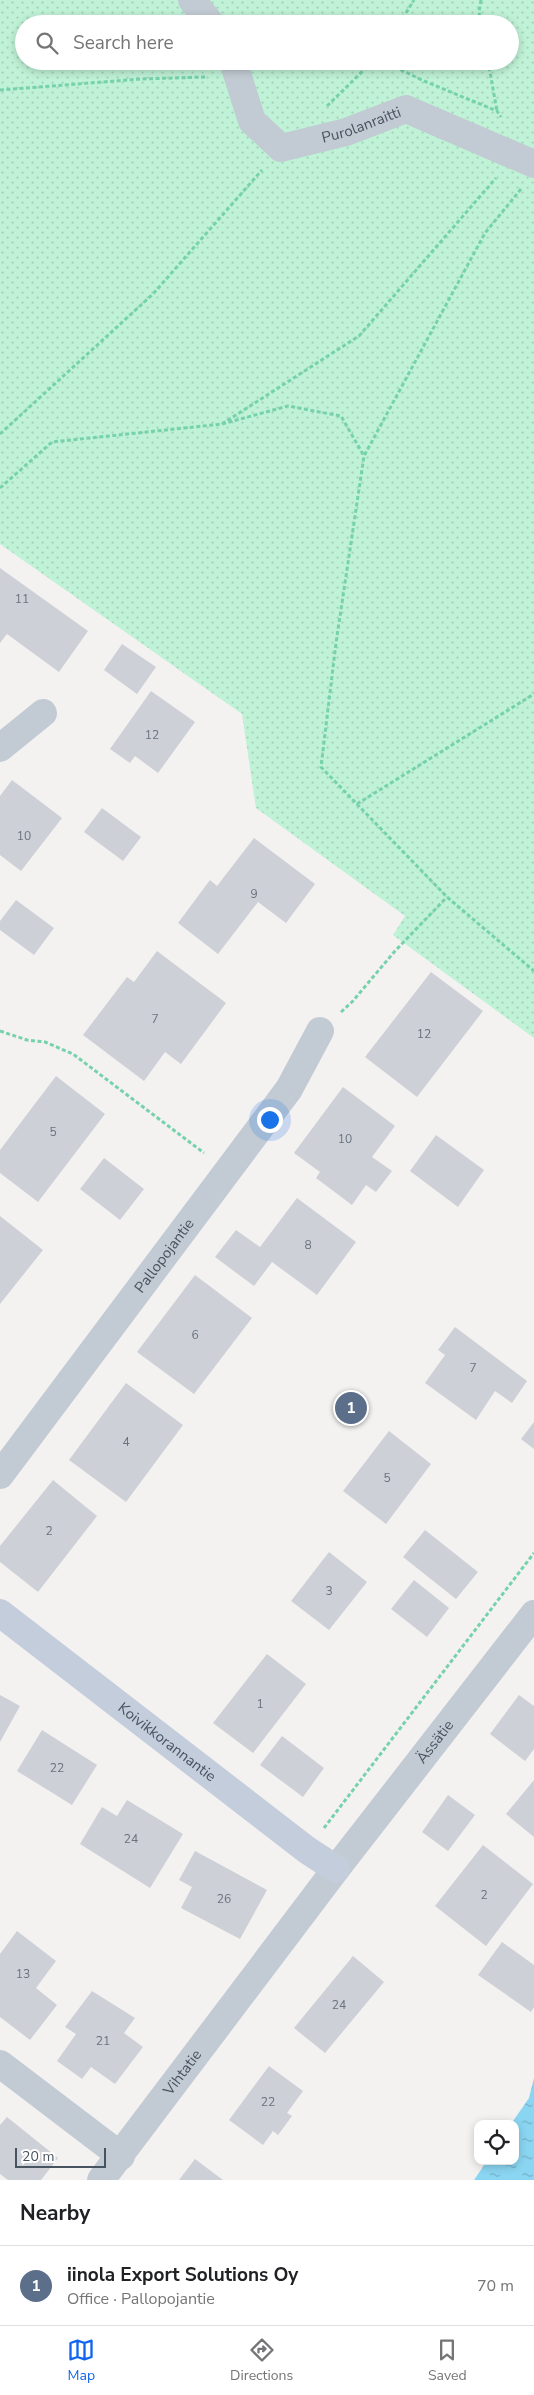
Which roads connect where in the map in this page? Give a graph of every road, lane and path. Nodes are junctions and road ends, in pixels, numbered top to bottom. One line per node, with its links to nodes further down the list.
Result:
1 (192, 0): 4 (street)
2 (414, 0): 5 (path)
3 (481, 0): 6 (path)
4 (204, 15)
5 (405, 15)
6 (480, 15)
7 (218, 70): 11 (path)
8 (236, 70): 14 (street)
9 (364, 70): 12 (path)
10 (490, 70): 13 (path)
11 (0, 90)
12 (324, 108)
13 (497, 111)
14 (281, 148): 15 (street, Purolanraitti); 18 (path)
15 (524, 160): 17 (path)
16 (522, 188): 19 (path)
17 (222, 424): 19 (path); 20 (path)
18 (0, 434)
19 (364, 456): 24 (path)
20 (0, 488)
21 (534, 694): 24 (path)
22 (43, 713): 23 (street)
23 (0, 748)
24 (357, 804): 25 (path)
25 (447, 897): 26 (path); 28 (path)
26 (534, 971)
27 (0, 1031): 29 (path)
28 (320, 1031): 29 (street, Pallopojantie)
29 (229, 1172): 30 (street, Pallopojantie)
30 (0, 1475)
31 (534, 1553): 34 (path)
32 (0, 1613): 34 (street, Koivikkorannantie)
33 (534, 1614): 35 (street, Ässätie)
34 (307, 1850): 35 (street, Koivikkorannantie)
35 (336, 1869): 37 (street, Vihtatie)
36 (0, 2064): 37 (street)
37 (121, 2156): 38 (street, Vihtatie)
38 (101, 2180)

